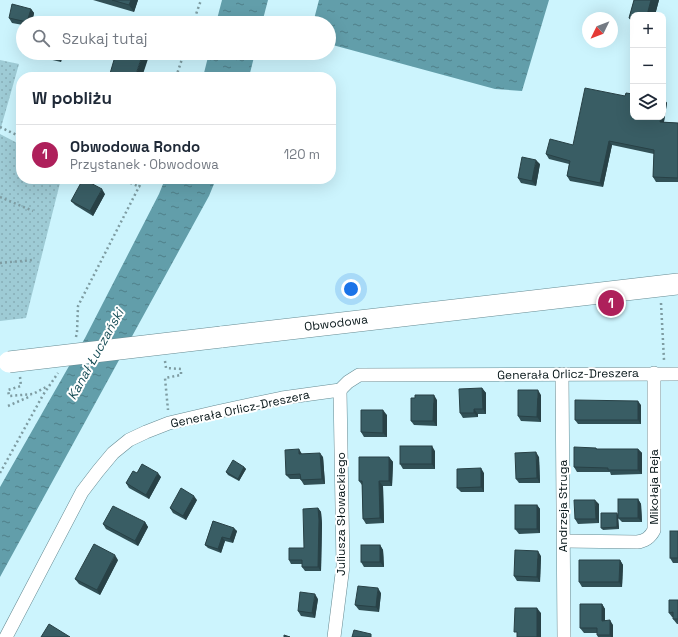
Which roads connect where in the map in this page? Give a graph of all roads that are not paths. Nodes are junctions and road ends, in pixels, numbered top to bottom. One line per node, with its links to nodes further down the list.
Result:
1 (676, 283): 2 (main road, Obwodowa, bridge)
2 (9, 366)
3 (659, 369): 4 (street, Generała Orlicz-Dreszera); 5 (street, Generała Orlicz-Dreszera); 7 (street, Mikołaja Reja)
4 (562, 374): 6 (street, Generała Orlicz-Dreszera); 7 (street, Andrzeja Struga)
5 (678, 374)
6 (340, 390): 8 (street, Generała Orlicz-Dreszera); 9 (street, Juliusza Słowackiego)
7 (564, 541): 10 (street, Andrzeja Struga)
8 (6, 637)
9 (334, 637)
10 (564, 637)

